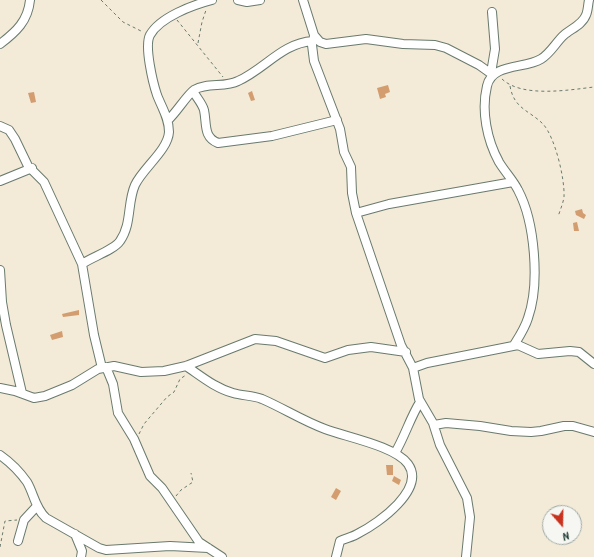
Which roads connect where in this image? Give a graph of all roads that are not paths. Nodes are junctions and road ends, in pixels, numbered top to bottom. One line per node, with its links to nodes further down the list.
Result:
1 (30, 0): 9 (street)
2 (212, 0): 12 (street)
3 (238, 0): 4 (street)
4 (260, 0)
5 (303, 0): 8 (street)
6 (589, 0): 10 (street)
7 (492, 12): 10 (street)
8 (314, 39): 10 (street); 11 (street); 13 (street)
9 (0, 44)
10 (494, 73): 17 (street)
11 (193, 91): 12 (street); 13 (street)
12 (168, 120): 19 (street)
13 (337, 120): 18 (street)
14 (0, 126): 15 (street)
15 (32, 168): 16 (street); 19 (street)
16 (0, 181)
17 (513, 182): 18 (street); 21 (street)
18 (356, 213): 22 (street)
19 (82, 264): 25 (street)
20 (0, 270): 28 (street)
21 (514, 345): 23 (street); 26 (street)
22 (406, 352): 24 (street); 26 (street)
23 (594, 364)
24 (186, 366): 25 (street); 32 (street)
25 (104, 368): 28 (street); 37 (street)
26 (413, 368): 29 (street)
27 (0, 388): 28 (street)
28 (22, 394)
29 (420, 402): 30 (street); 32 (street)
30 (434, 425): 31 (street); 42 (street)
31 (594, 432)
32 (395, 453): 41 (street)
33 (0, 455): 34 (street)
34 (37, 506): 35 (street); 36 (street)
35 (76, 534): 38 (street); 39 (street)
36 (18, 541)
37 (208, 548): 38 (street); 40 (street)
38 (116, 553)
39 (81, 557)
40 (222, 557)
41 (336, 557)
42 (466, 557)

